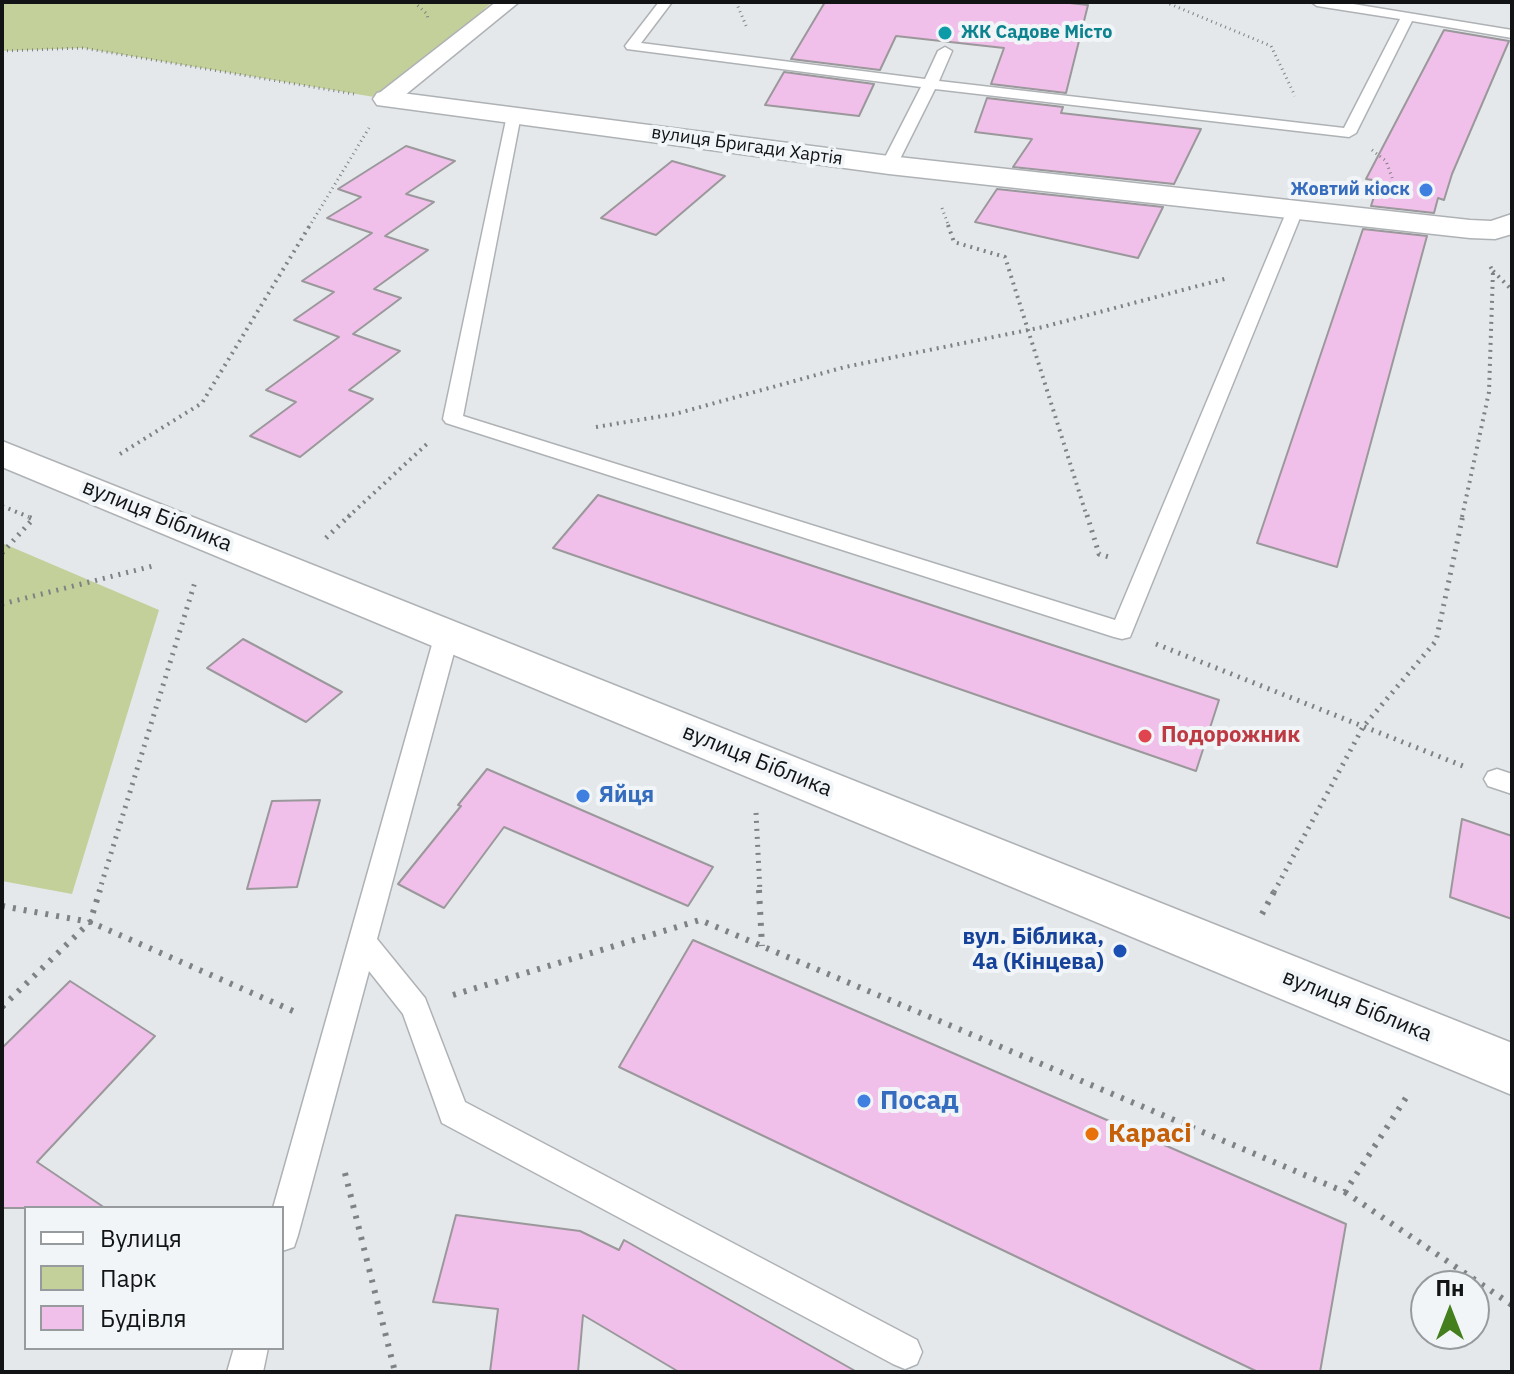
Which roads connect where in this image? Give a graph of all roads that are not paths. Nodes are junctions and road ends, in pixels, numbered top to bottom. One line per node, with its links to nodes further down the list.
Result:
1 (509, 2): 8 (street)
2 (666, 2): 7 (lane)
3 (1317, 2): 4 (lane)
4 (1408, 16): 5 (lane); 7 (lane)
5 (1512, 34)
6 (945, 51): 7 (lane)
7 (930, 84): 10 (lane)
8 (386, 99): 9 (street, вулиця Бригади Хартія)
9 (514, 115): 10 (street, вулиця Бригади Хартія); 11 (lane)
10 (889, 165): 11 (street, вулиця Бригади Хартія)
11 (1296, 208): 12 (street, вулиця Бригади Хартія)
12 (1492, 227)
13 (2, 453): 14 (street, вулиця Біблика)
14 (447, 634): 15 (lane); 16 (street, вулиця Біблика)
15 (362, 941): 17 (lane); 19 (lane)
16 (1512, 1069)
17 (284, 1228)
18 (250, 1350): 20 (lane)
19 (905, 1352)
20 (245, 1372)

